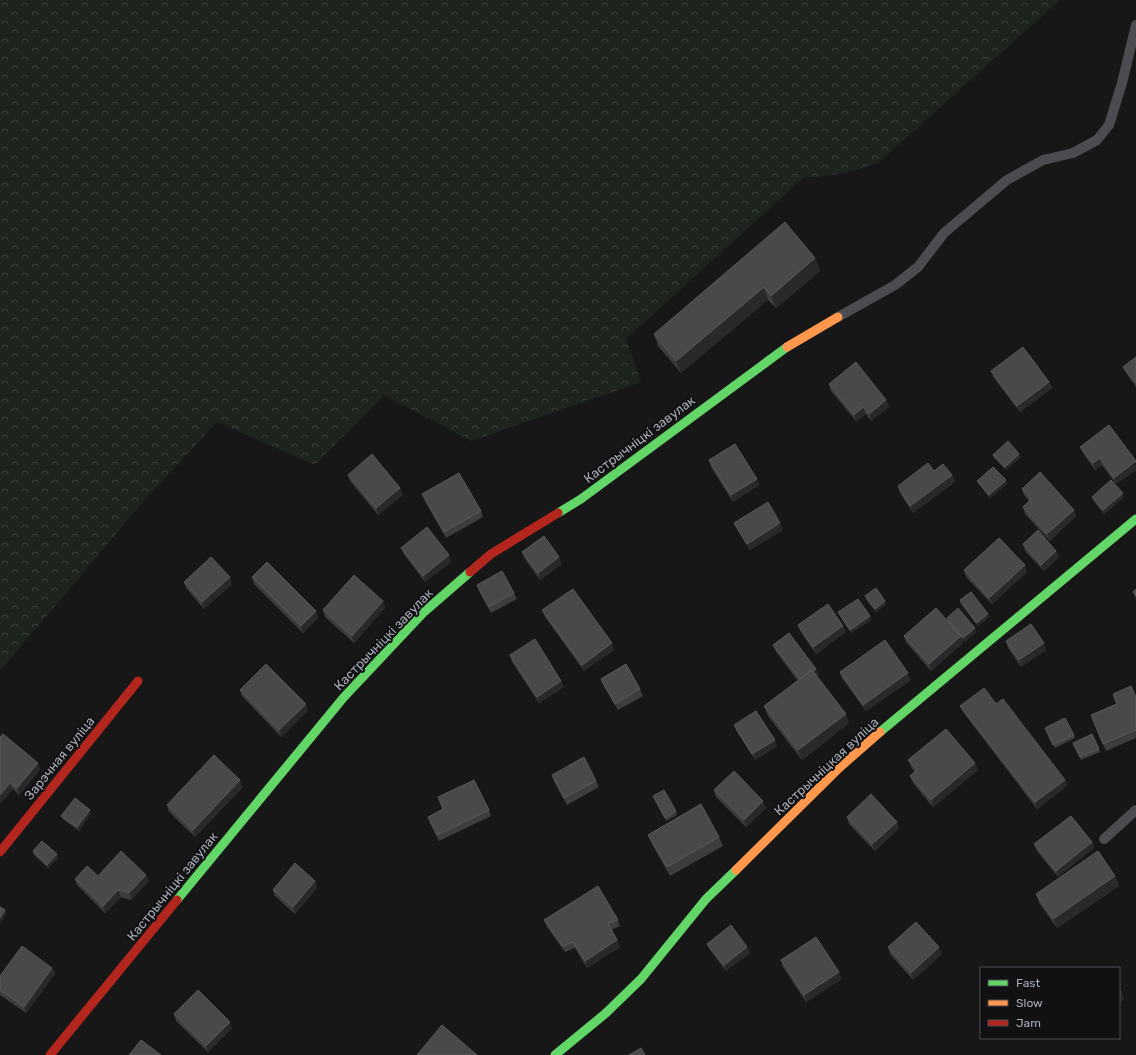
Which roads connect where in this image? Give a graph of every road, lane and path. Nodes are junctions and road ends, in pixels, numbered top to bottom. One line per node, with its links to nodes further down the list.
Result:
1 (1136, 25): 2 (lane)
2 (838, 317): 8 (street, Кастрычніцкі завулак)
3 (1136, 518): 9 (street, Кастрычніцкая вуліца)
4 (138, 681): 7 (street, Зарэчная вуліца)
5 (1136, 810): 6 (lane)
6 (1104, 839)
7 (0, 852)
8 (50, 1055)
9 (555, 1055)

